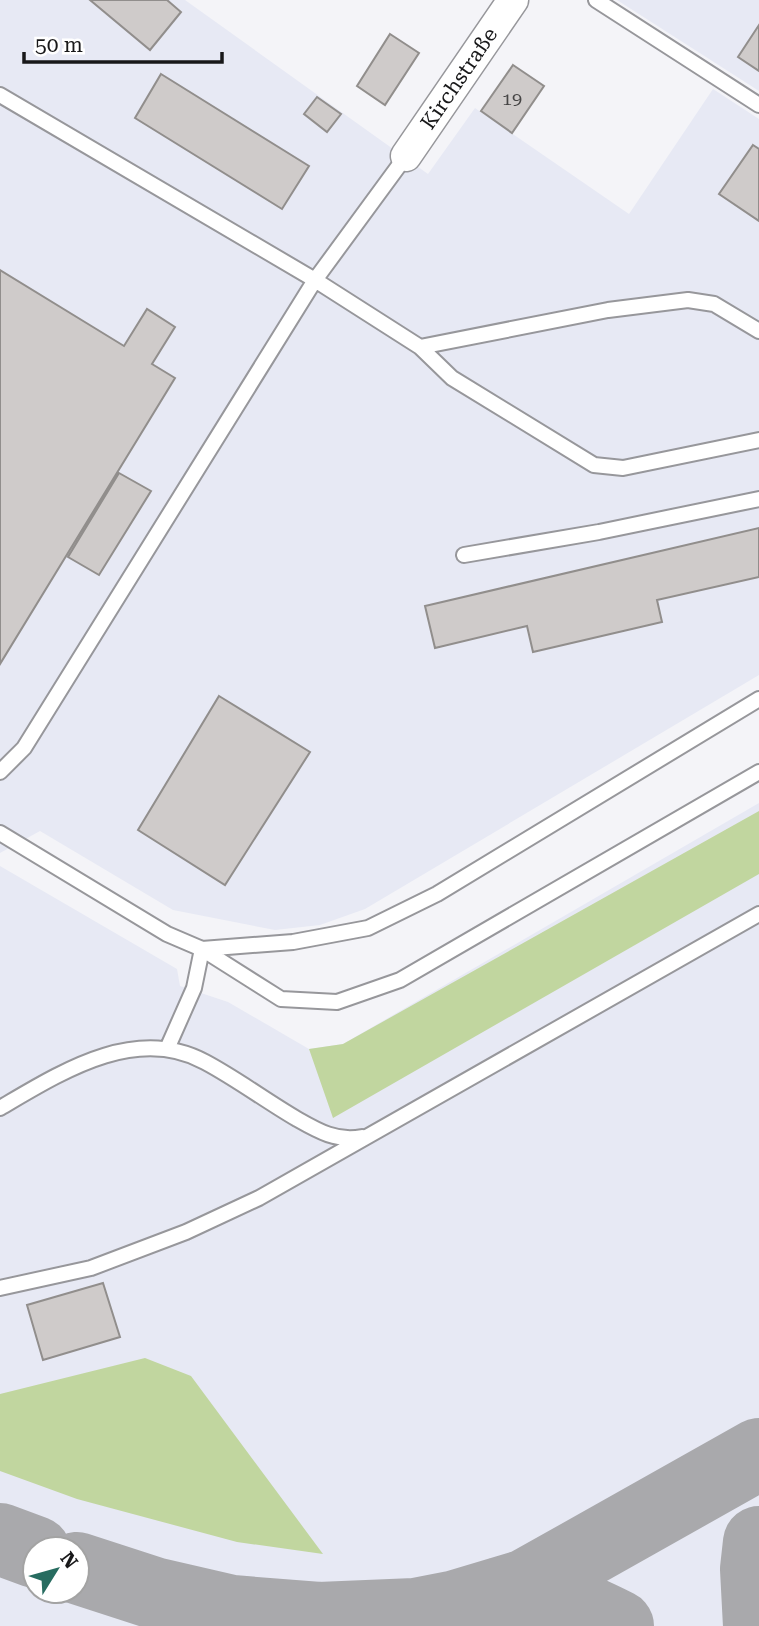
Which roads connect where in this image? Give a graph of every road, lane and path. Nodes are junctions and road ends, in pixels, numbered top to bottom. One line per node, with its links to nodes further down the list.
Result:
1 (513, 0): 5 (street, Kirchstraße)
2 (596, 0): 4 (lane)
3 (0, 95): 6 (lane)
4 (759, 105)
5 (406, 156): 6 (lane)
6 (315, 280): 8 (lane); 13 (lane)
7 (759, 331): 8 (lane)
8 (420, 347): 9 (lane)
9 (759, 440)
10 (759, 499): 11 (lane)
11 (464, 555)
12 (759, 699): 17 (lane)
13 (0, 772)
14 (759, 772): 17 (lane)
15 (0, 833): 17 (lane)
16 (759, 914): 20 (lane)
17 (202, 949): 18 (lane)
18 (167, 1049): 19 (lane); 20 (lane)
19 (0, 1108)
20 (373, 1134): 21 (lane)
21 (0, 1288)

